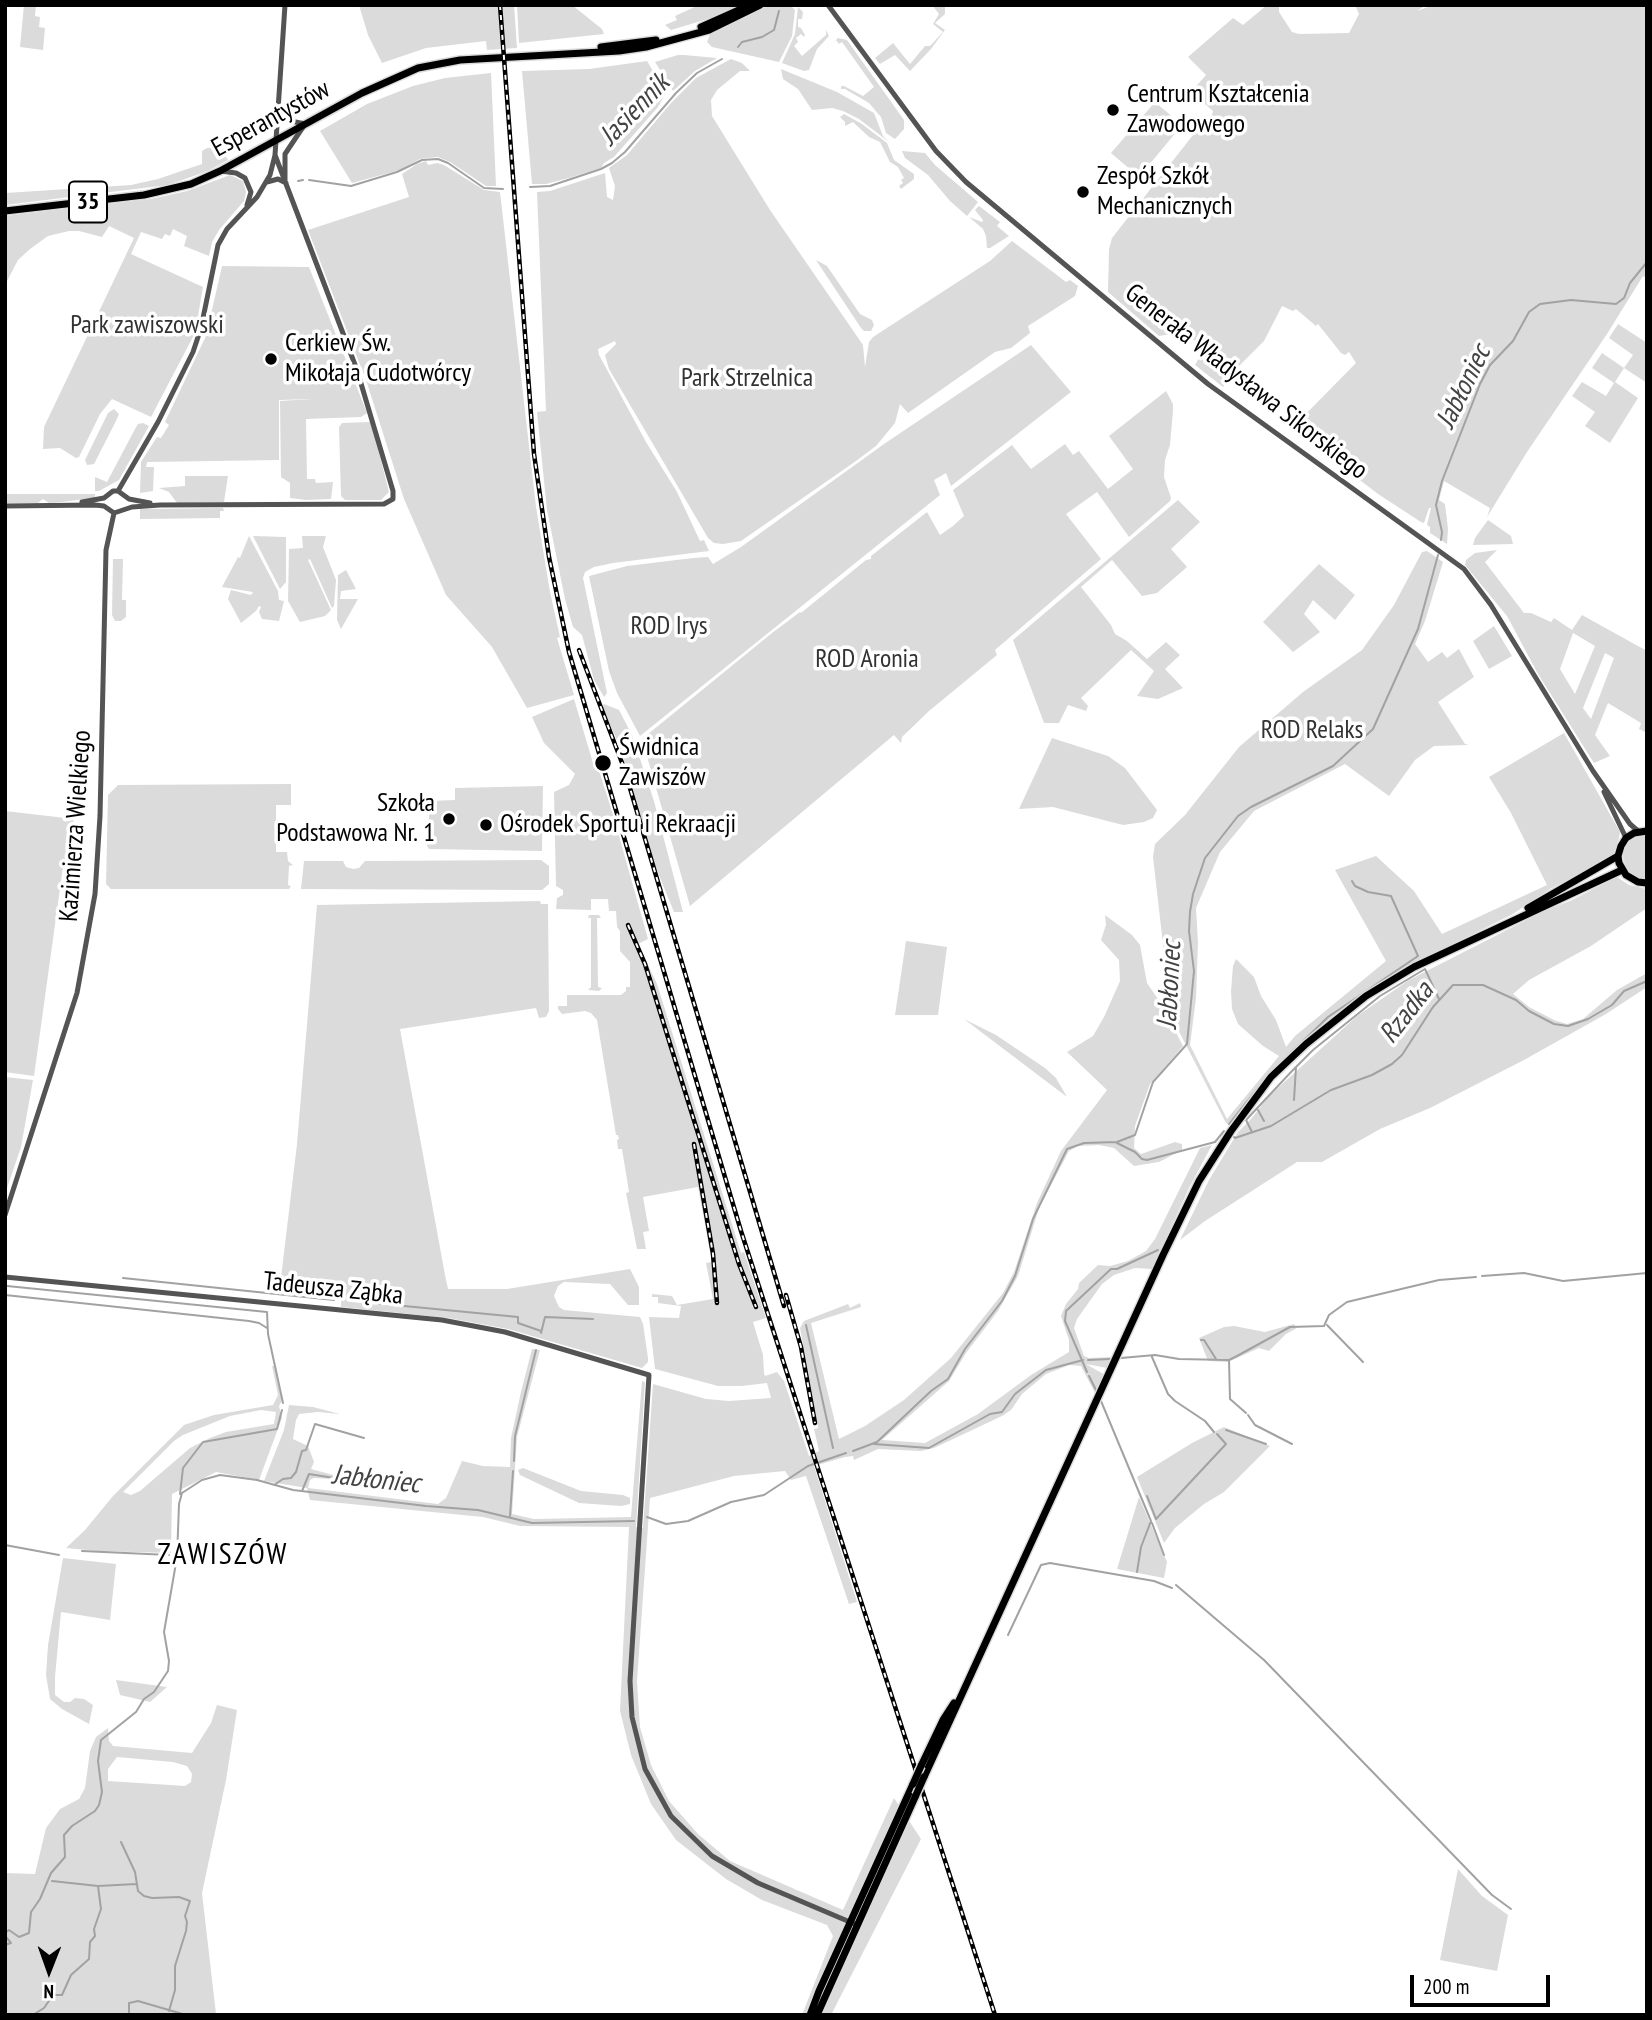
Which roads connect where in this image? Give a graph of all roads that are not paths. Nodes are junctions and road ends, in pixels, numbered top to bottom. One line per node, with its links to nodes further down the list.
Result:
1 (285, 5): 6 (street)
2 (750, 5): 5 (main road, Esperantystów / 35)
3 (760, 5): 5 (main road, Esperantystów / 35)
4 (828, 5): 24 (street, Generała Władysława Sikorskiego)
5 (552, 53): 7 (main road, Esperantystów / 35)
6 (277, 111): 7 (street); 8 (street)
7 (305, 124): 8 (main road, Esperantystów / 35); 12 (street)
8 (276, 139): 9 (street); 10 (main road, Esperantystów / 35)
9 (275, 155): 11 (street); 12 (street)
10 (220, 171): 13 (street); 14 (main road, Esperantystów / 35)
11 (267, 182): 12 (street); 13 (street)
12 (286, 183): 19 (street)
13 (245, 208): 15 (street)
14 (5, 211)
15 (118, 491): 16 (street); 17 (street)
16 (107, 496): 18 (street); 21 (street)
17 (127, 498): 19 (street); 22 (street)
18 (73, 504): 20 (street); 21 (street)
19 (160, 505): 22 (street)
20 (5, 506)
21 (108, 508): 23 (street)
22 (125, 509): 23 (street)
23 (114, 513): 31 (street, Kazimierza Wielkiego)
24 (1593, 771): 25 (street, Generała Władysława Sikorskiego); 26 (street, Generała Władysława Sikorskiego)
25 (1643, 831): 26 (main road)
26 (1626, 838): 27 (main road)
27 (1618, 856): 28 (main road); 30 (main road)
28 (1622, 870): 29 (main road); 30 (main road)
29 (1647, 883)
30 (1510, 920): 33 (main road)
31 (5, 1215)
32 (5, 1277): 34 (street, Tadeusza Ząbka)
33 (968, 1682): 34 (main road, bridge); 34 (main road, bridge)
34 (854, 1923): 35 (main road); 36 (main road)
35 (810, 2015)
36 (817, 2015)

